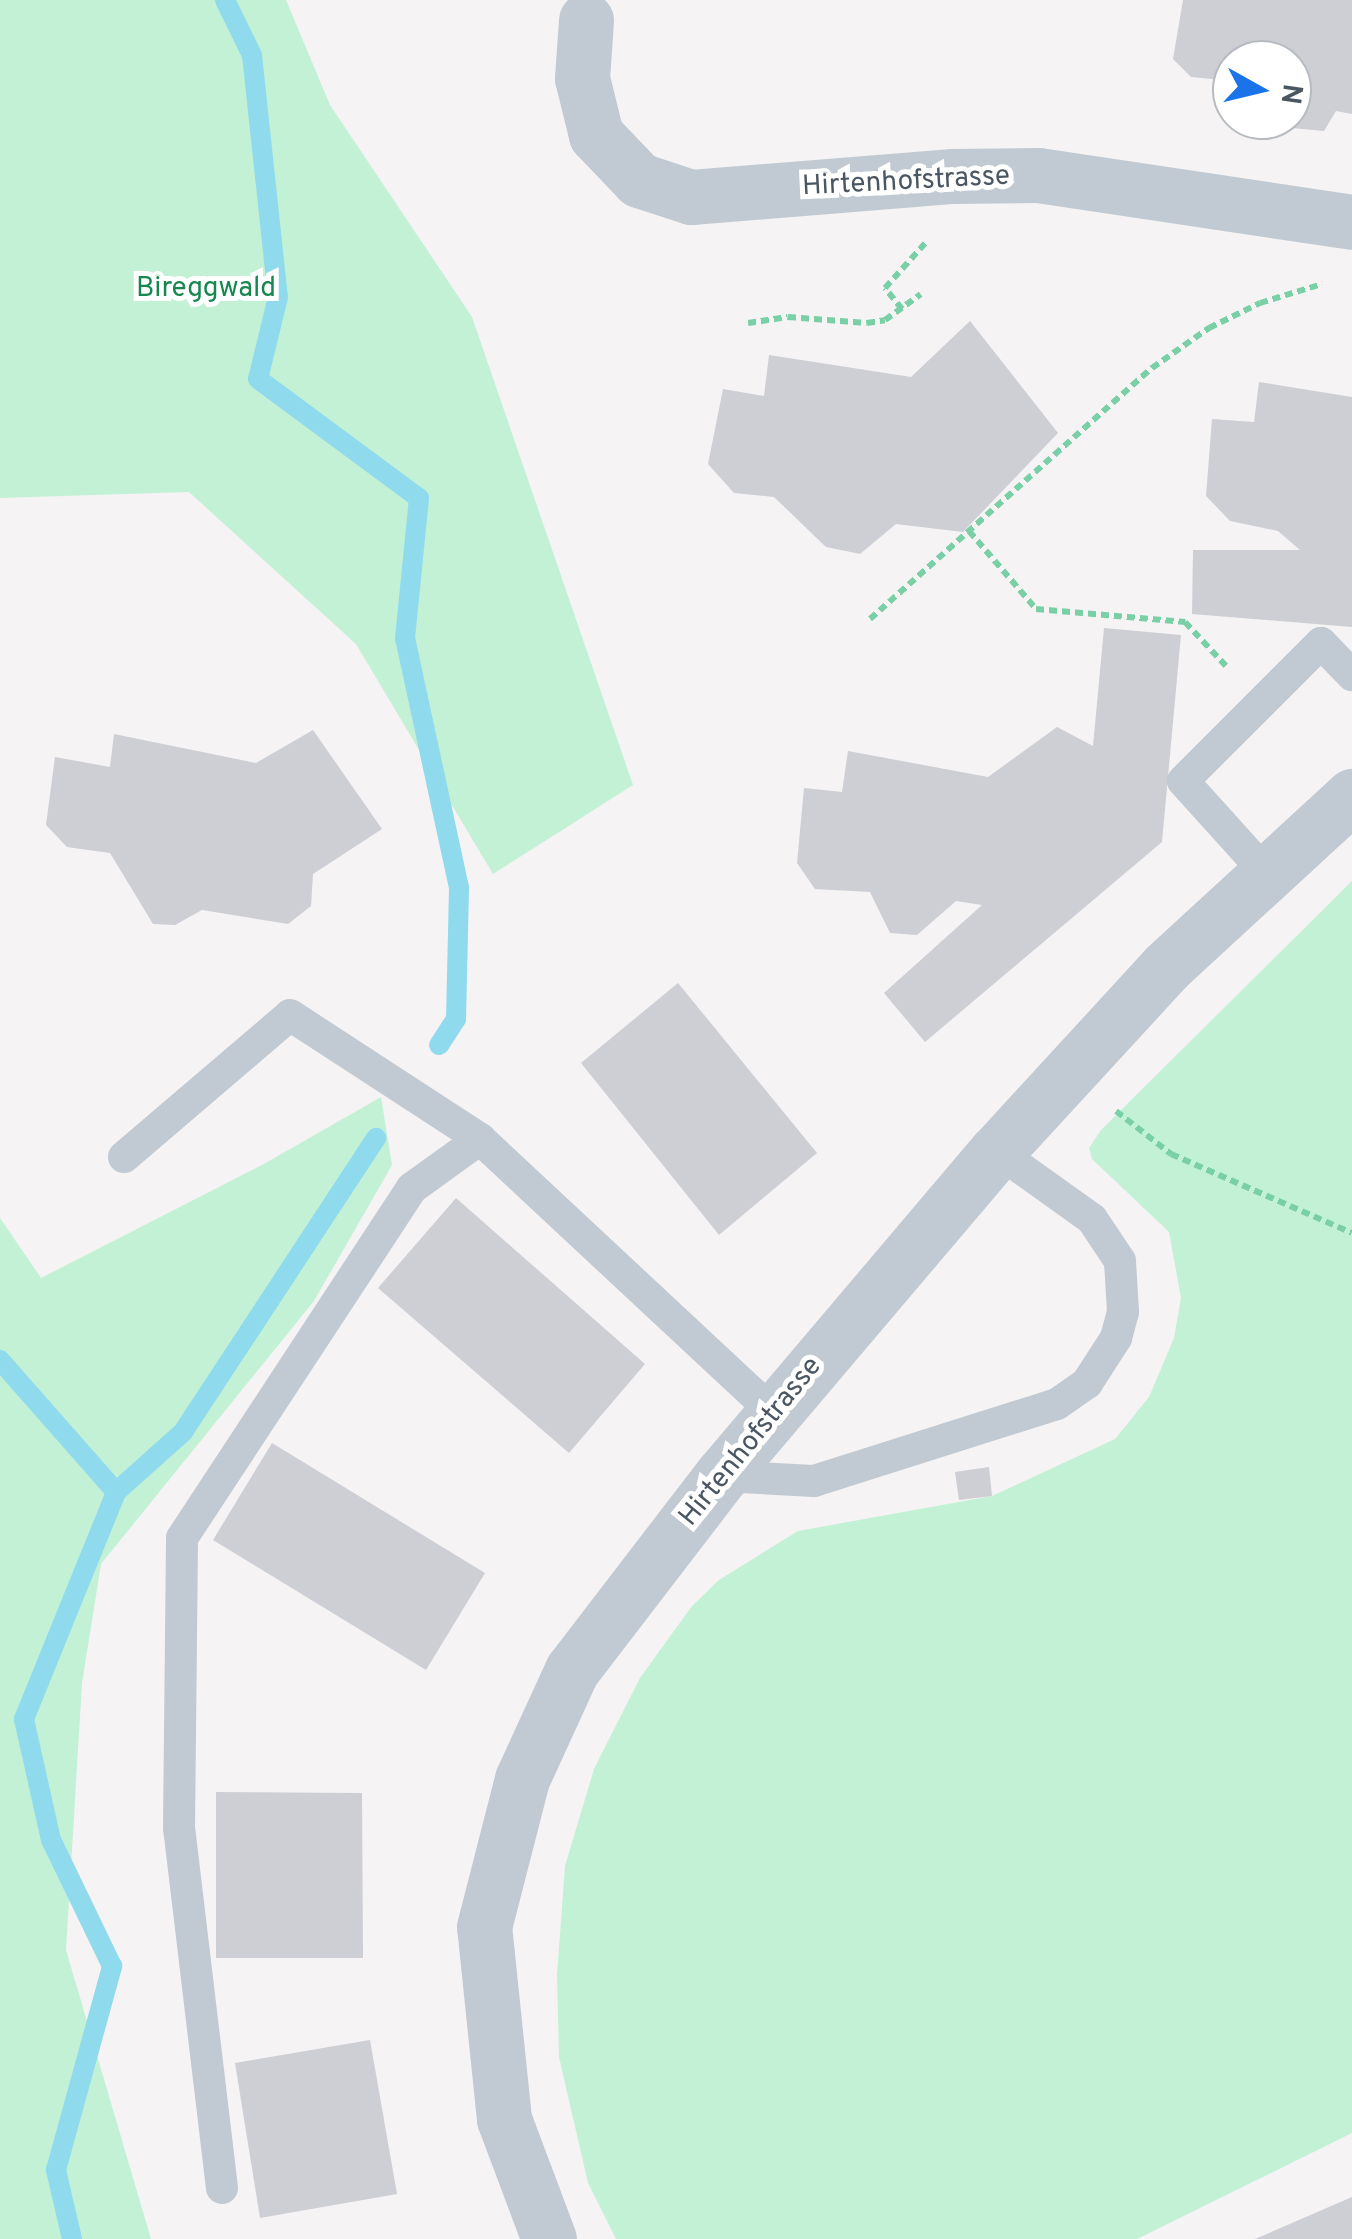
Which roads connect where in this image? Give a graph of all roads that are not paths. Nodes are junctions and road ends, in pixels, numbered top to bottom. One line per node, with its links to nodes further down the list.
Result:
1 (591, 10): 2 (street, Hirtenhofstrasse)
2 (1352, 222)
3 (1352, 675): 5 (lane)
4 (1352, 796): 5 (street, Hirtenhofstrasse)
5 (1267, 874): 7 (street, Hirtenhofstrasse)
6 (480, 1139): 8 (lane); 9 (lane); 11 (lane)
7 (996, 1150): 9 (street, Hirtenhofstrasse); 10 (lane)
8 (124, 1157)
9 (774, 1413): 10 (street, Hirtenhofstrasse)
10 (721, 1476): 12 (street, Hirtenhofstrasse)
11 (222, 2188)
12 (549, 2239)

